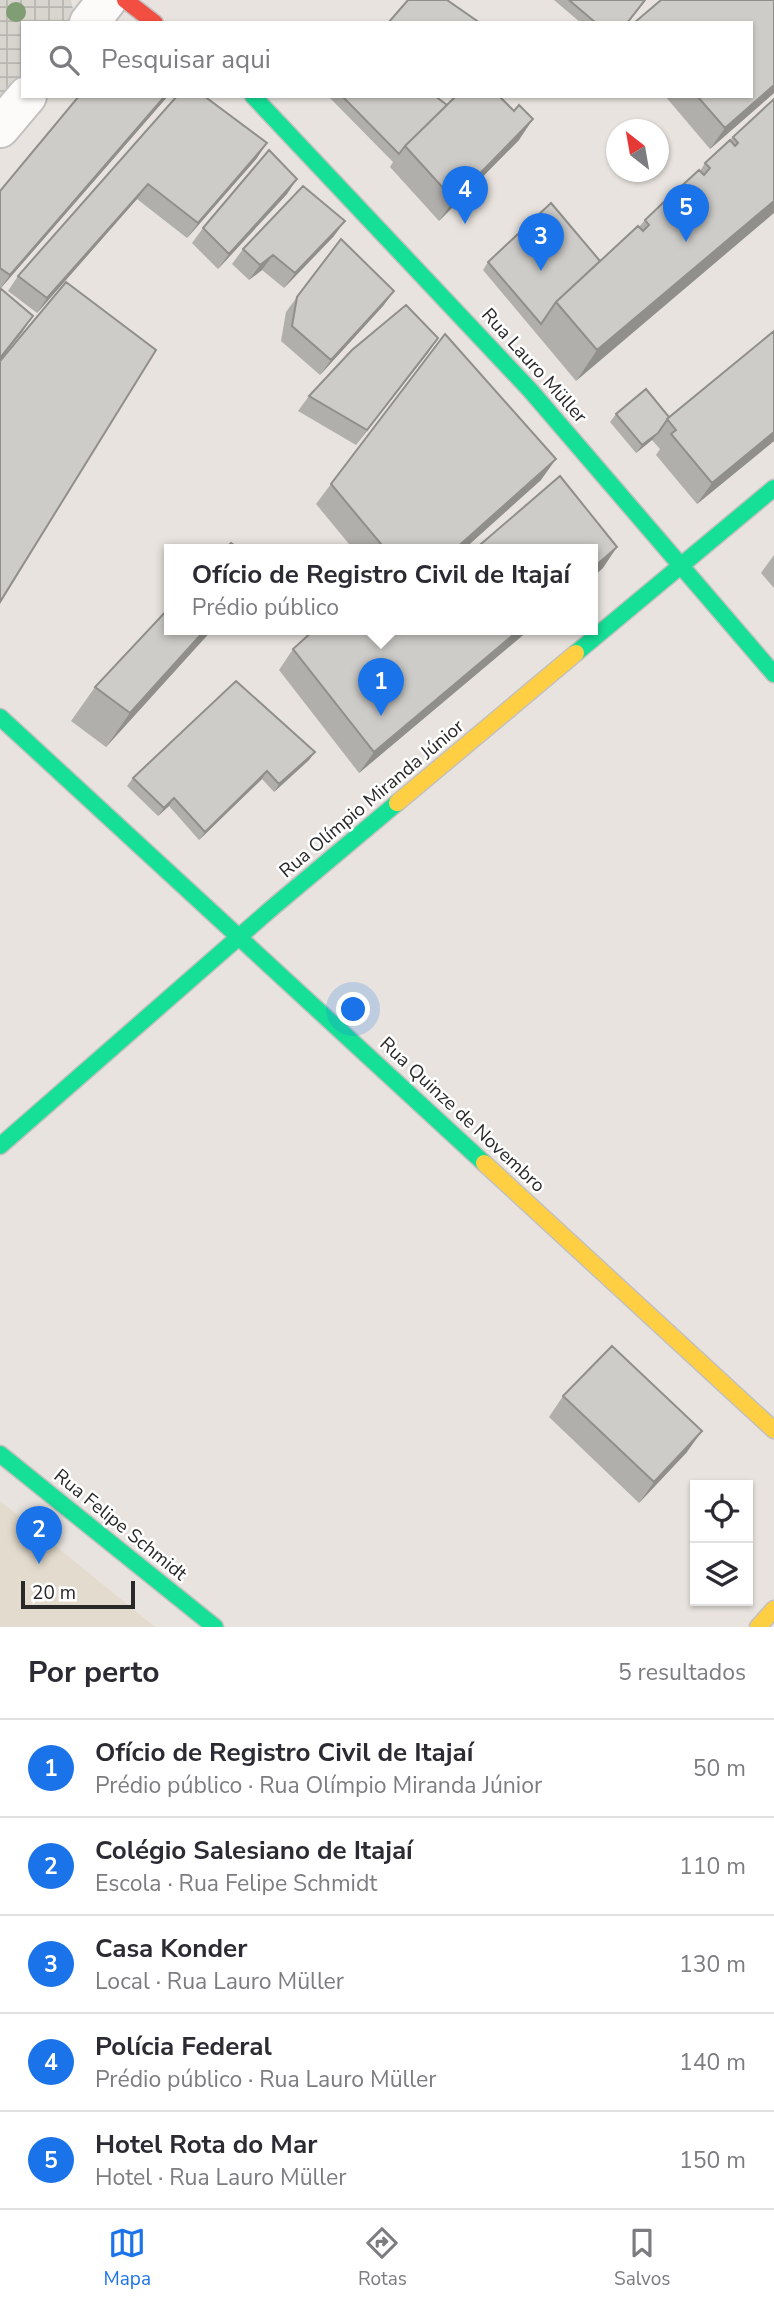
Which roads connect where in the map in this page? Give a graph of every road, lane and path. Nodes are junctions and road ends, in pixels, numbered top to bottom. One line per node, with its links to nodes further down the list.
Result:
1 (107, 0): 3 (street)
2 (125, 0): 4 (main road)
3 (91, 21)
4 (152, 21)
5 (25, 98): 7 (street)
6 (255, 98): 9 (main road, Rua Lauro Müller)
7 (0, 128)
8 (774, 488): 9 (main road, Rua Olímpio Miranda Júnior)
9 (684, 565): 10 (main road, Rua Lauro Müller); 12 (main road, Rua Olímpio Miranda Júnior)
10 (774, 674)
11 (0, 717): 12 (main road, Rua Quinze de Novembro)
12 (240, 937): 13 (main road, Rua Olímpio Miranda Júnior); 14 (main road, Rua Quinze de Novembro)
13 (0, 1146)
14 (774, 1430)
15 (0, 1454): 17 (main road, Rua Felipe Schmidt)
16 (774, 1609): 18 (main road)
17 (215, 1627)
18 (758, 1627)

